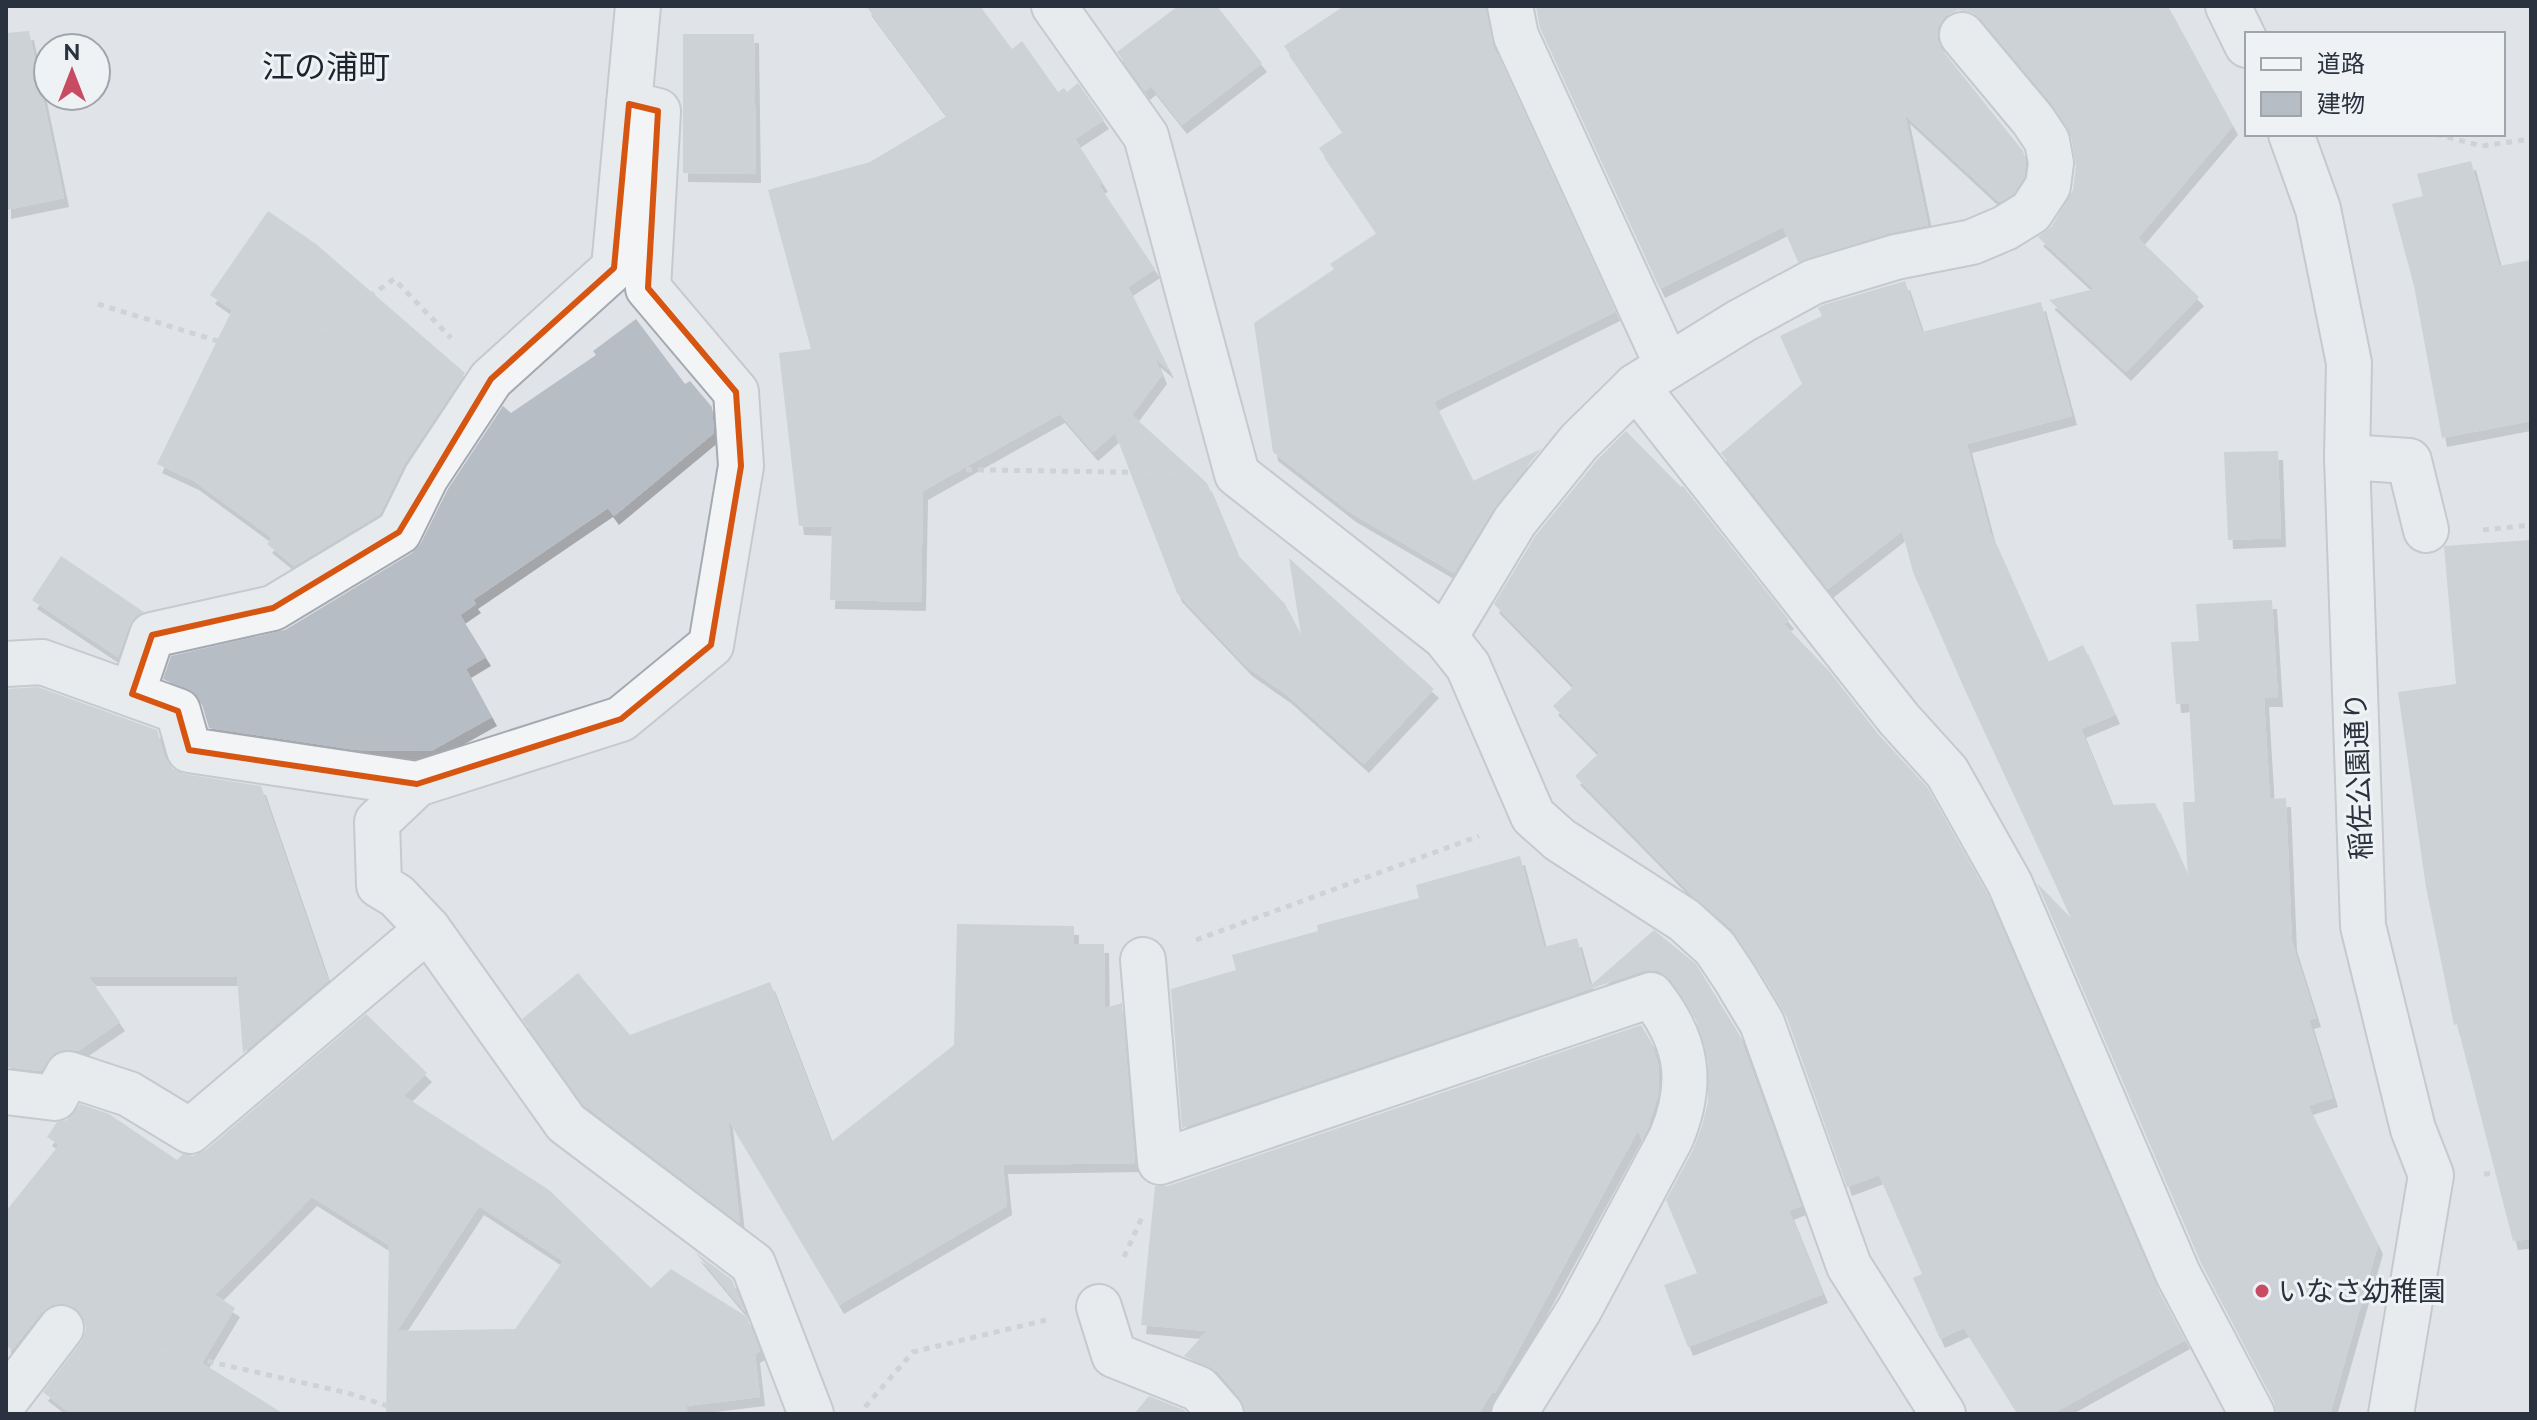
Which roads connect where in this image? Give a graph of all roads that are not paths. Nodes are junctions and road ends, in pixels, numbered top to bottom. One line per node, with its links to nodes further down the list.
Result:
1 (638, 6): 7 (street)
2 (1054, 6): 12 (street)
3 (1510, 6): 9 (street)
4 (2228, 6): 6 (street)
5 (1962, 35): 9 (street)
6 (2245, 41)
7 (629, 104): 14 (street); 15 (street)
8 (2292, 136): 10 (street, 稲佐公園通り)
9 (1652, 375): 12 (street); 26 (street)
10 (2347, 457): 11 (street); 27 (street, 稲佐公園通り)
11 (2426, 530)
12 (1445, 637): 25 (street)
13 (6, 664): 14 (street)
14 (132, 694): 15 (street)
15 (417, 784): 16 (street)
16 (428, 929): 18 (street); 22 (street)
17 (1143, 960): 24 (street)
18 (6, 1092)
19 (1099, 1307): 23 (street)
20 (61, 1328): 21 (street)
21 (6, 1400)
22 (811, 1414)
23 (1221, 1414)
24 (1514, 1414)
25 (1943, 1414)
26 (2252, 1414)
27 (2391, 1414)

